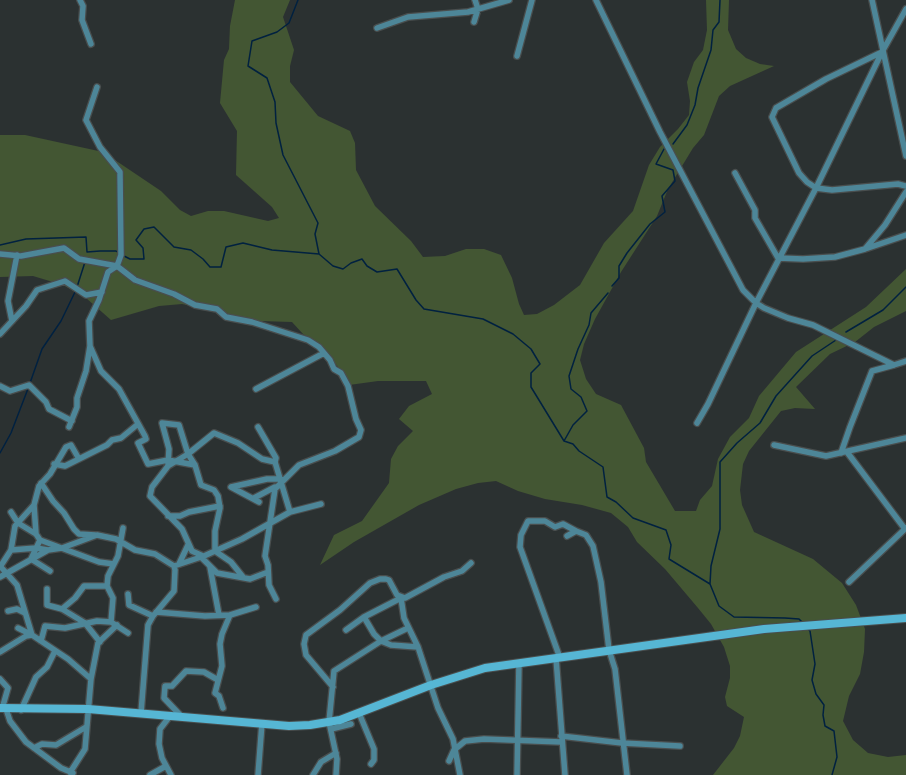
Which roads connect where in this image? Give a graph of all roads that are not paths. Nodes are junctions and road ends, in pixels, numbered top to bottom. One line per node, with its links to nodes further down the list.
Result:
1 (80, 0): 11 (street)
2 (475, 0): 7 (street)
3 (509, 0): 7 (street)
4 (532, 0): 13 (street)
5 (596, 0): 27 (street)
6 (872, 0): 12 (street)
7 (478, 9): 9 (street); 10 (street)
8 (906, 9): 12 (street)
9 (474, 22)
10 (377, 28)
11 (91, 44)
12 (882, 52): 15 (street); 18 (street); 18 (street)
13 (517, 56)
14 (97, 87): 25 (street)
15 (906, 156)
16 (735, 173): 24 (street)
17 (906, 186): 18 (street)
18 (816, 188): 24 (street)
19 (906, 192): 21 (street)
20 (906, 235): 21 (street)
21 (865, 249): 24 (street)
22 (0, 254): 23 (street)
23 (17, 256): 25 (street); 28 (street)
24 (778, 258): 27 (street)
25 (116, 266): 26 (street); 31 (street)
26 (102, 292): 28 (street); 30 (street)
27 (756, 303): 33 (street); 37 (street)
28 (12, 321): 29 (street)
29 (0, 334)
30 (90, 346): 36 (street); 38 (street)
31 (324, 353): 35 (street); 51 (street)
32 (906, 361): 33 (street)
33 (894, 365): 43 (street)
34 (0, 386): 36 (street)
35 (256, 389)
36 (72, 421): 39 (street)
37 (697, 423)
38 (138, 424): 45 (street); 47 (street)
39 (69, 427)
40 (258, 427): 49 (street)
41 (906, 438): 43 (street)
42 (774, 445): 43 (street)
43 (844, 453): 63 (street)
44 (188, 454): 46 (street); 47 (street); 49 (street); 50 (street)
45 (79, 459): 48 (street); 48 (street)
46 (175, 462): 47 (street); 50 (street)
47 (168, 463): 59 (street)
48 (54, 464): 52 (street)
49 (276, 464): 51 (street)
50 (195, 465): 56 (street)
51 (279, 480): 53 (street); 53 (street); 58 (street)
52 (41, 483): 55 (street); 66 (street)
53 (275, 489): 61 (street)
54 (321, 504): 58 (street)
55 (34, 505): 60 (street); 65 (street)
56 (220, 506): 59 (street); 75 (street)
57 (11, 512): 60 (street)
58 (290, 512): 61 (street)
59 (168, 516): 70 (street)
60 (18, 523): 65 (street); 73 (street)
61 (269, 524): 75 (street); 84 (street)
62 (123, 528): 69 (street)
63 (906, 529): 88 (street)
64 (576, 531): 67 (street); 115 (street); 118 (street)
65 (36, 534): 68 (street)
66 (97, 535): 69 (street); 72 (street)
67 (567, 536)
68 (40, 540): 71 (street); 72 (street)
69 (121, 542): 79 (street); 80 (street)
70 (188, 545): 76 (street); 80 (street)
71 (36, 548): 73 (street); 74 (street); 77 (street)
72 (62, 548): 74 (street); 79 (street)
73 (11, 550): 82 (street)
74 (49, 550): 77 (street)
75 (215, 551): 76 (street); 87 (street)
76 (203, 556): 80 (street); 81 (street)
77 (31, 559): 83 (street); 85 (street)
78 (471, 563): 92 (street)
79 (114, 564): 89 (street)
80 (176, 565): 98 (street)
81 (210, 566): 87 (street); 99 (street)
82 (0, 567): 85 (street)
83 (50, 571)
84 (268, 572): 87 (street); 93 (street)
85 (7, 574): 86 (street); 97 (street)
86 (0, 577)
87 (243, 577)
88 (849, 582)
89 (107, 586): 95 (street); 103 (street)
90 (47, 589): 95 (street)
91 (128, 594): 98 (street)
92 (401, 598): 101 (street); 107 (street); 124 (street)
93 (276, 600)
94 (256, 607): 100 (street)
95 (62, 609): 104 (street)
96 (8, 611): 97 (street)
97 (25, 613): 110 (street)
98 (154, 614): 99 (street); 129 (street)
99 (219, 615): 100 (street)
100 (230, 615): 122 (street)
101 (364, 617): 108 (street); 112 (street)
102 (906, 618): 115 (street)
103 (111, 622): 104 (street); 105 (street)
104 (85, 623): 111 (street); 113 (street)
105 (117, 625): 109 (street); 113 (street)
106 (18, 628): 110 (street)
107 (408, 628): 112 (street); 114 (street)
108 (346, 630)
109 (128, 633)
110 (32, 635): 111 (street); 117 (street)
111 (41, 641): 116 (street)
112 (381, 641): 114 (street); 124 (street)
113 (100, 642): 121 (street)
114 (418, 647): 123 (street)
115 (609, 650): 118 (street); 141 (street)
116 (55, 651): 121 (street); 128 (street)
117 (0, 652)
118 (558, 658): 119 (street); 138 (street)
119 (519, 663): 123 (street); 140 (street)
120 (0, 679): 126 (street)
121 (91, 679): 127 (street)
122 (218, 680): 125 (street); 132 (street)
123 (431, 685): 130 (street); 137 (street)
124 (333, 688): 135 (street)
125 (223, 708)
126 (3, 709): 128 (street); 143 (street)
127 (88, 709): 128 (street); 129 (street); 136 (street)
128 (21, 710)
129 (141, 713): 131 (street)
130 (359, 713): 135 (street); 147 (street)
131 (170, 716): 132 (street); 148 (street)
132 (182, 717): 133 (street)
133 (262, 724): 135 (street); 152 (street)
134 (351, 724): 135 (street)
135 (330, 725): 145 (street)
136 (86, 727): 143 (street); 149 (street)
137 (451, 735): 139 (street); 144 (street)
138 (561, 739): 140 (street); 141 (street); 157 (street)
139 (465, 741): 140 (street); 144 (street)
140 (517, 741): 156 (street)
141 (622, 743): 142 (street); 158 (street)
142 (680, 746)
143 (34, 748): 149 (street)
144 (454, 750): 146 (street); 155 (street)
145 (336, 753): 153 (street); 154 (street)
146 (449, 761)
147 (371, 764)
148 (166, 766): 150 (street); 151 (street)
149 (72, 774)
150 (150, 775)
151 (171, 775)
152 (258, 775)
153 (313, 775)
154 (336, 775)
155 (460, 775)
156 (517, 775)
157 (565, 775)
158 (627, 775)

